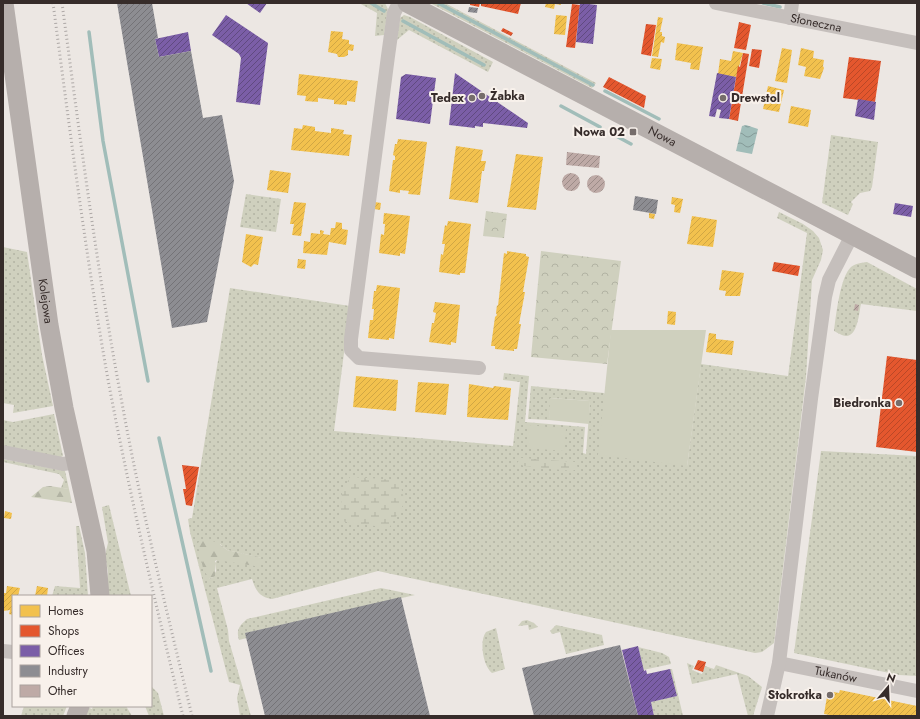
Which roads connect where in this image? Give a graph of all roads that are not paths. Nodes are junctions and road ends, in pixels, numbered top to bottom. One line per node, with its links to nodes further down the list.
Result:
1 (4, 3): 12 (street, Kolejowa)
2 (399, 3): 10 (street)
3 (407, 3): 8 (street, Nowa)
4 (716, 3): 6 (street, Słoneczna)
5 (792, 3): 6 (street)
6 (790, 18): 7 (street, Słoneczna)
7 (917, 43)
8 (852, 235): 9 (street, Nowa); 14 (street)
9 (917, 270)
10 (479, 368)
11 (3, 452): 12 (street)
12 (76, 462): 13 (street, Kolejowa)
13 (100, 595)
14 (779, 663): 15 (street, Tukanów); 16 (street)
15 (917, 691)
16 (767, 716)

